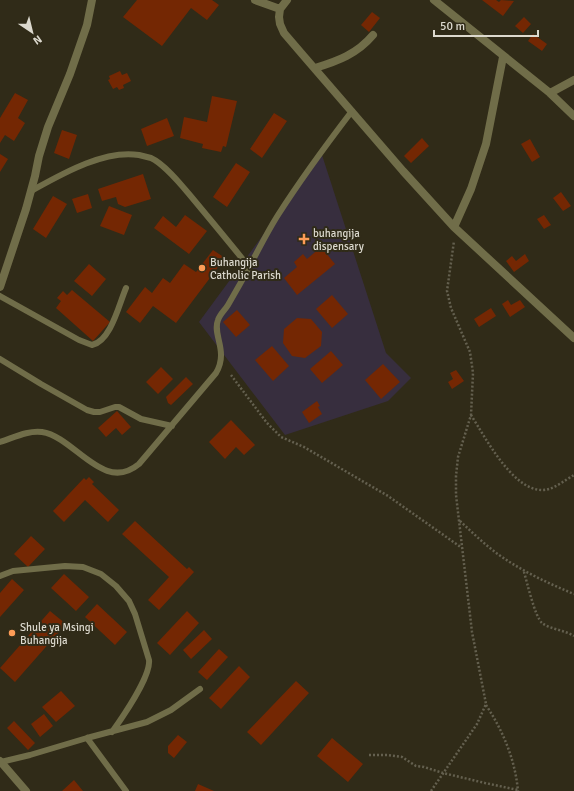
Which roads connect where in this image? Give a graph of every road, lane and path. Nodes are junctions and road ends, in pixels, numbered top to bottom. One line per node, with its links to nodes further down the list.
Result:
1 (92, 0): 13 (street)
2 (255, 0): 5 (street)
3 (287, 0): 5 (street)
4 (434, 0): 7 (street)
5 (280, 9): 8 (street)
6 (373, 35): 8 (street)
7 (503, 56): 10 (street); 14 (street)
8 (315, 68): 11 (street)
9 (574, 80): 10 (street)
10 (550, 93): 12 (street)
11 (352, 111): 14 (street); 15 (lane)
12 (574, 116)
13 (31, 191): 15 (lane); 16 (street)
14 (454, 227): 19 (street); 22 (path)
15 (249, 267): 23 (lane)
16 (0, 287)
17 (126, 288): 18 (lane)
18 (0, 296)
19 (574, 338)
20 (0, 359): 23 (lane)
21 (231, 375): 27 (path)
22 (471, 415): 25 (path); 26 (path)
23 (172, 426): 24 (lane)
24 (0, 442)
25 (574, 475)
26 (460, 521): 27 (path); 28 (path)
27 (463, 549): 33 (path)
28 (524, 571): 30 (path); 31 (path)
29 (0, 576): 34 (lane)
30 (574, 594)
31 (574, 636)
32 (200, 689): 34 (lane)
33 (486, 704): 38 (path); 39 (path)
34 (112, 732): 35 (lane)
35 (87, 738): 37 (lane); 41 (lane)
36 (369, 755): 38 (path)
37 (1, 762): 40 (street)
38 (442, 773): 39 (path); 42 (path)
39 (518, 790)
40 (26, 791)
41 (126, 791)
42 (431, 791)

